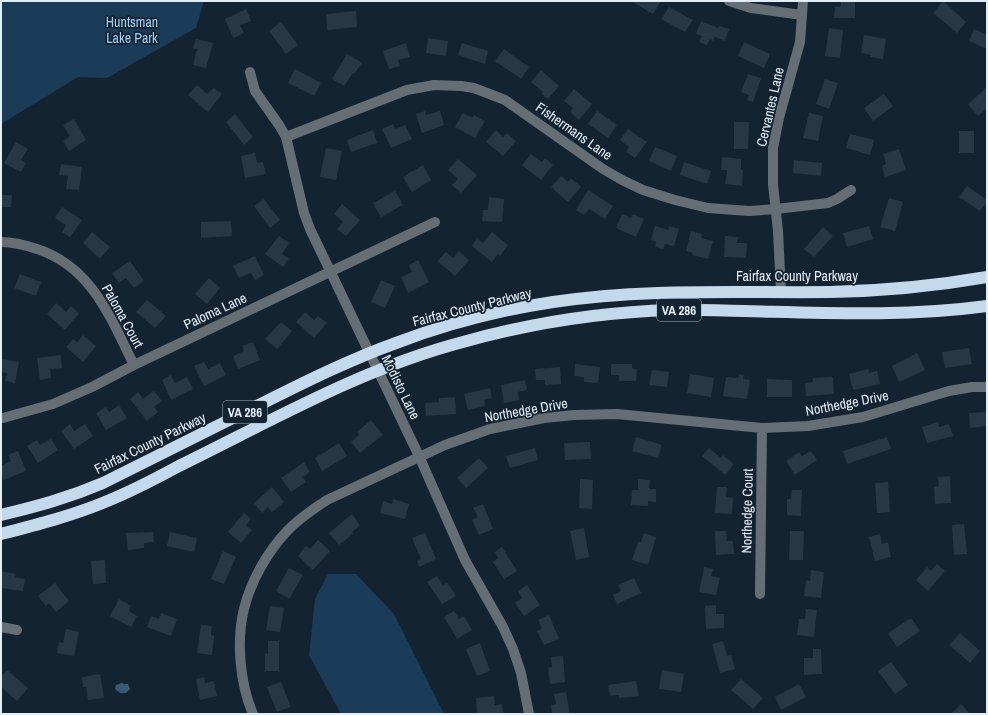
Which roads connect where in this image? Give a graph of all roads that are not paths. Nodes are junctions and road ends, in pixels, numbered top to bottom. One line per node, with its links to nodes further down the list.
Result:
1 (729, 1): 3 (street)
2 (803, 1): 3 (street, Cervantes Lane)
3 (802, 15): 7 (street, Cervantes Lane)
4 (250, 72): 5 (street, Modisto Lane)
5 (286, 137): 7 (street, Fishermans Lane); 10 (street, Modisto Lane)
6 (851, 190): 7 (street, Fishermans Lane)
7 (776, 209): 12 (street, Cervantes Lane)
8 (435, 222): 10 (street, Paloma Lane)
9 (1, 242): 15 (street, Paloma Court)
10 (330, 272): 14 (street, Modisto Lane); 15 (street, Paloma Lane)
11 (987, 277): 12 (highway, Fairfax County Parkway / VA 286)
12 (781, 292): 14 (highway, Fairfax County Parkway / VA 286)
13 (987, 306): 16 (highway, VA 286)
14 (369, 354): 16 (street, Modisto Lane); 21 (highway, Fairfax County Parkway / VA 286)
15 (134, 365): 18 (street, Paloma Lane)
16 (378, 370): 20 (street, Modisto Lane); 22 (highway, VA 286)
17 (987, 387): 19 (street, Northedge Drive)
18 (3, 418)
19 (762, 428): 20 (street, Northedge Drive); 23 (street, Northedge Court)
20 (419, 456): 26 (street, Northedge Drive); 27 (street, Modisto Lane)
21 (1, 515)
22 (1, 534)
23 (760, 594)
24 (1, 627): 25 (street)
25 (17, 630)
26 (253, 714)
27 (528, 714)

